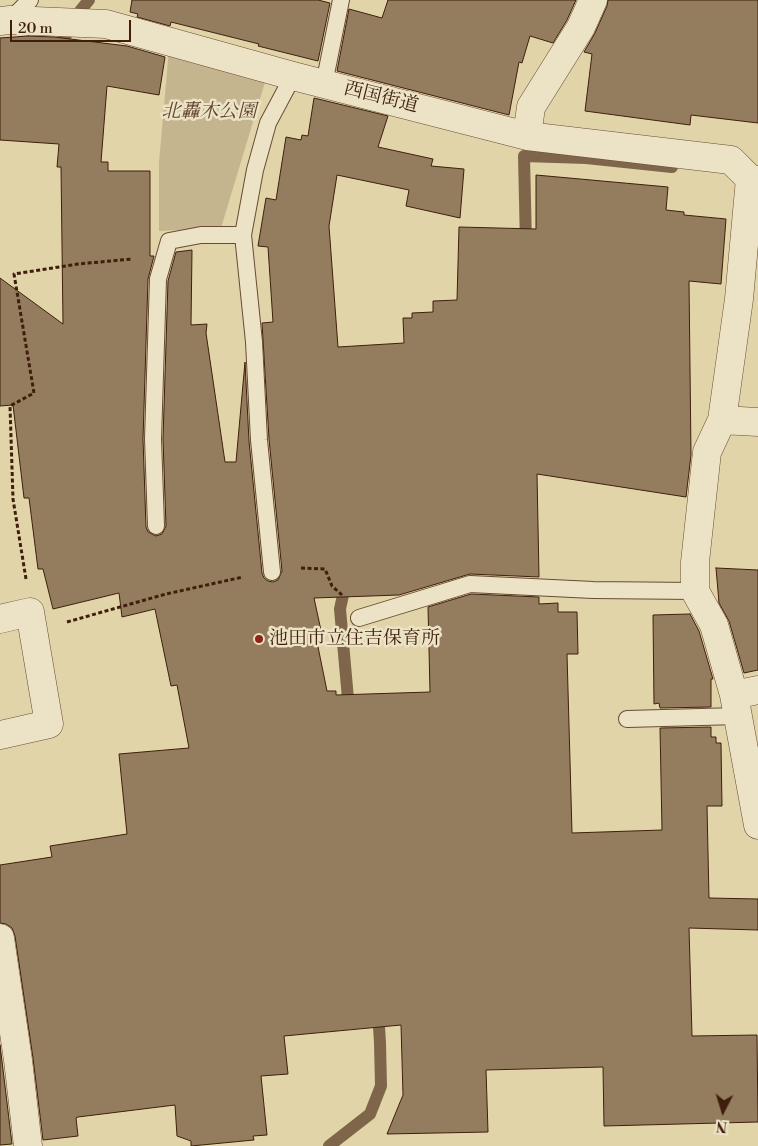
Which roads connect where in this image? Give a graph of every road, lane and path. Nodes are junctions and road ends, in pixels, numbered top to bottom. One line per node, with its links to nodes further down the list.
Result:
1 (30, 0): 4 (lane)
2 (341, 0): 6 (lane)
3 (593, 0): 7 (street)
4 (5, 21): 5 (street, 西国街道)
5 (293, 76): 6 (street, 西国街道); 9 (lane)
6 (324, 84): 7 (street, 西国街道)
7 (526, 136): 8 (street, 西国街道)
8 (754, 179): 11 (street)
9 (243, 235): 10 (lane); 14 (lane)
10 (164, 257): 13 (lane); 19 (path)
11 (722, 420): 12 (street); 16 (street)
12 (758, 422)
13 (156, 526)
14 (272, 572): 15 (path); 19 (path)
15 (332, 586)
16 (695, 591): 17 (lane); 20 (street)
17 (359, 618)
18 (0, 619): 19 (street)
19 (31, 622): 22 (street)
20 (744, 701): 21 (lane); 23 (street)
21 (627, 719)
22 (0, 735)
23 (758, 825)
24 (0, 938): 25 (street)
25 (28, 1146)

